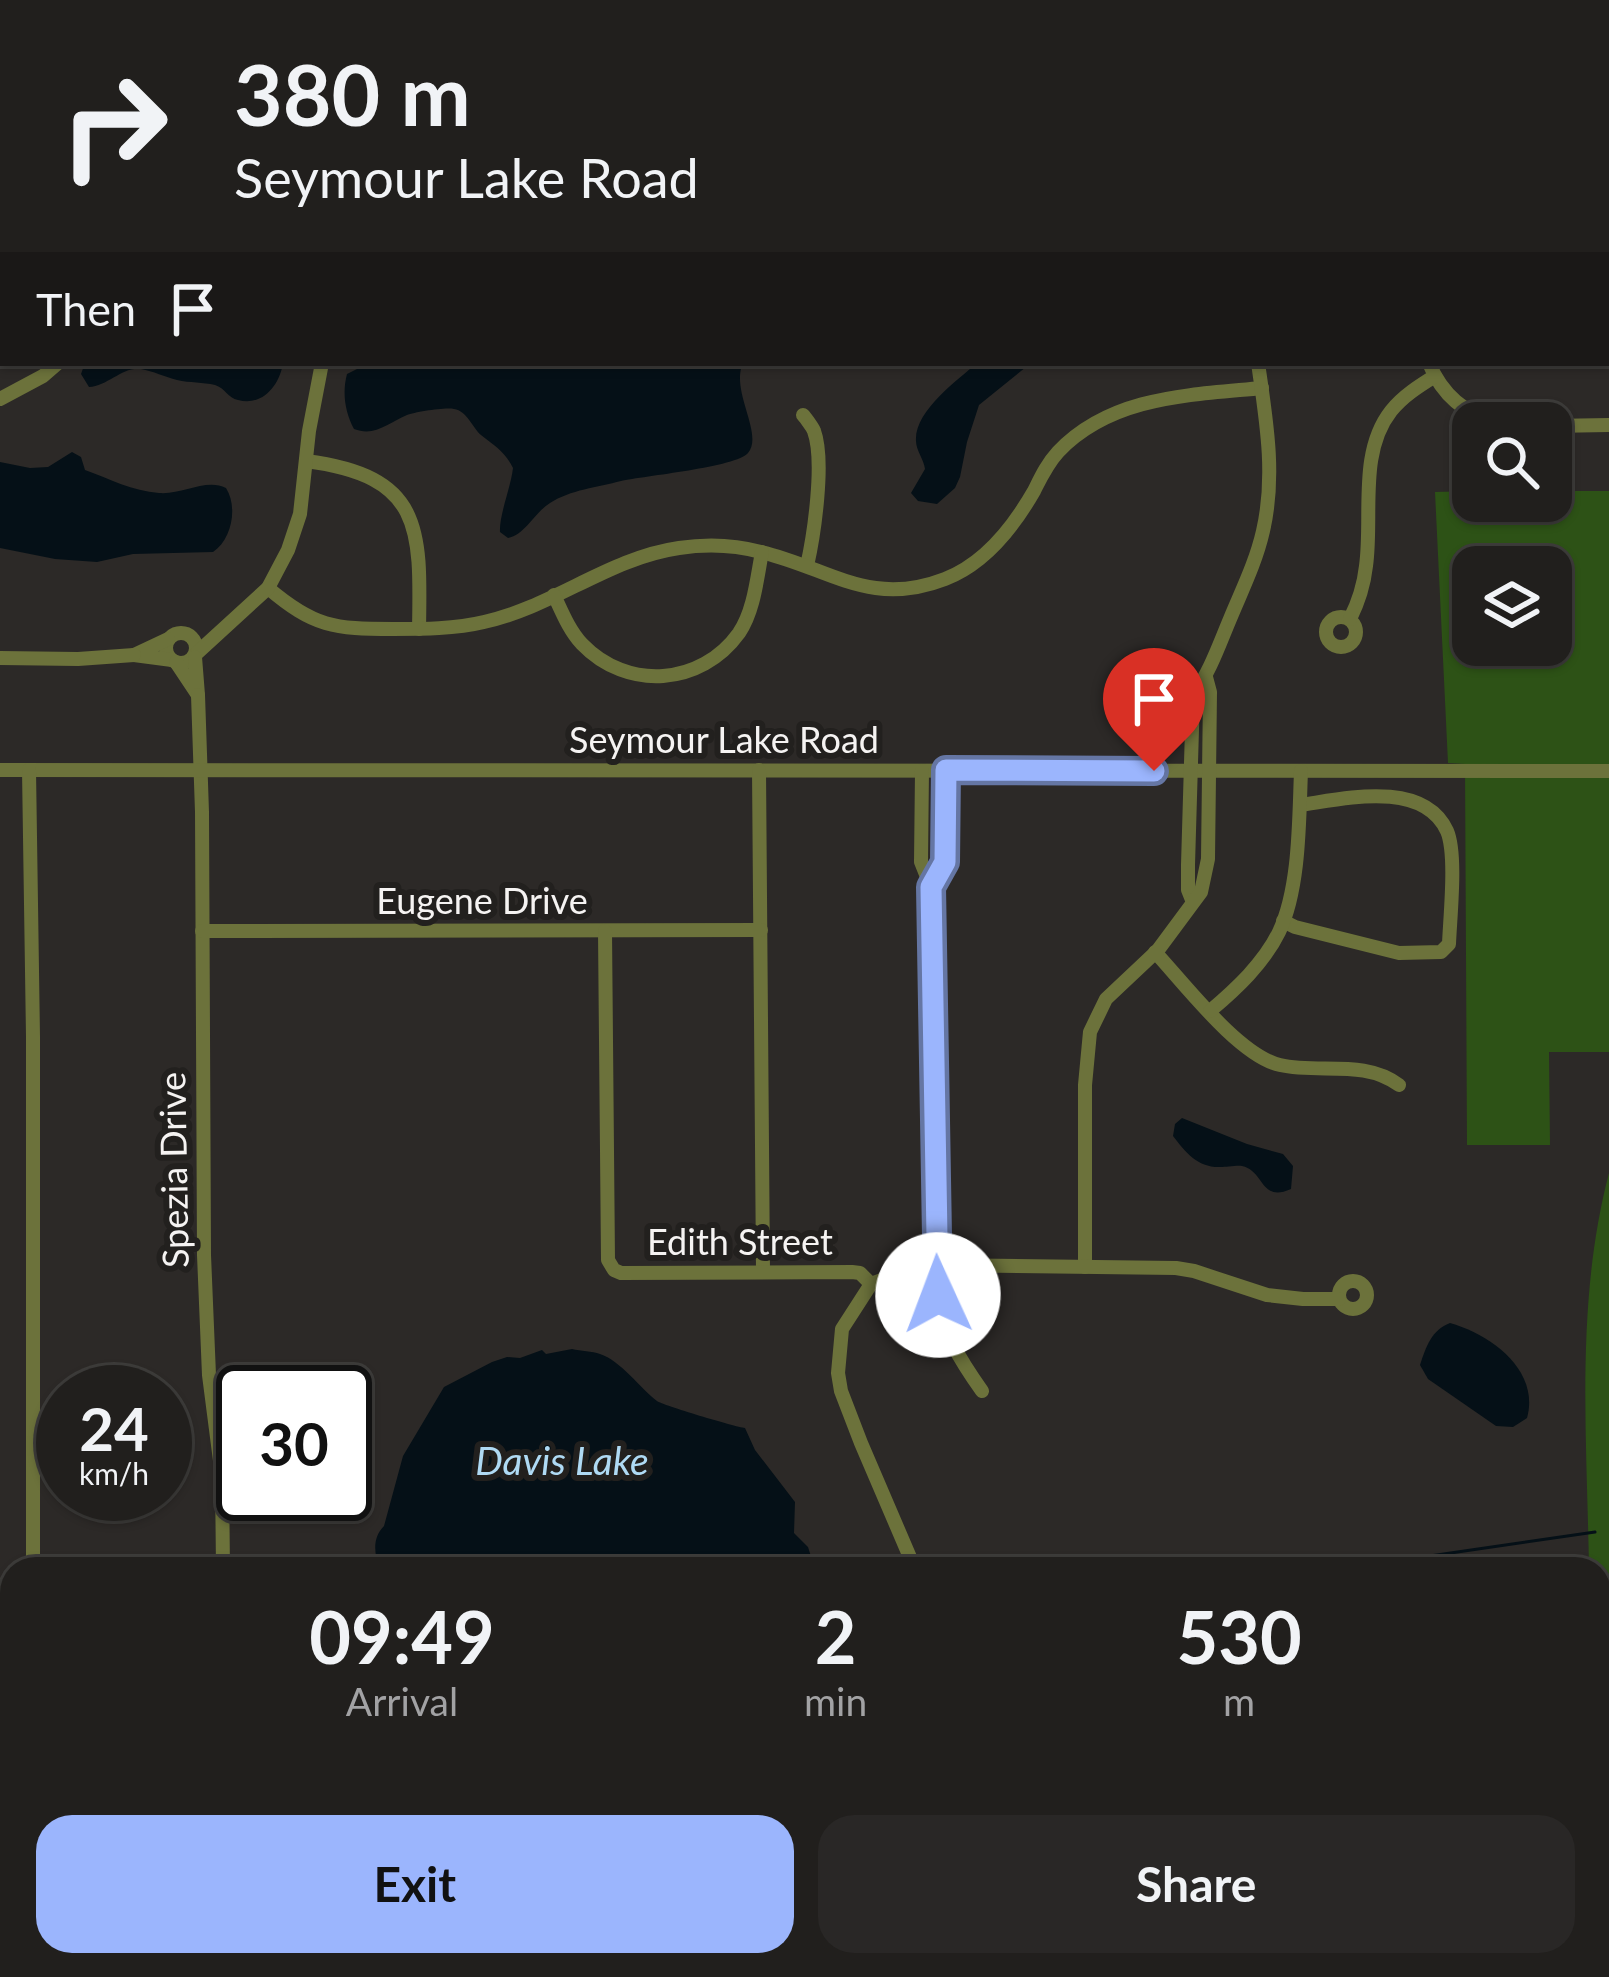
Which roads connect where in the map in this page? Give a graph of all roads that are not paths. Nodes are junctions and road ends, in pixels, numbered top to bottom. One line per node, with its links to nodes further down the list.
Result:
1 (54, 366): 6 (street)
2 (321, 366): 11 (street)
3 (1258, 366): 5 (street)
4 (1432, 369): 7 (street); 16 (street)
5 (1262, 388): 13 (street); 24 (street)
6 (0, 398)
7 (1456, 402)
8 (803, 415): 13 (street)
9 (1609, 425): 10 (street)
10 (1572, 426)
11 (306, 461): 14 (street); 18 (street)
12 (762, 552): 13 (street); 15 (street); 15 (street)
13 (807, 566)
14 (268, 588): 17 (street); 18 (street)
15 (554, 595): 18 (street)
16 (1350, 619)
17 (227, 623): 19 (street); 21 (street)
18 (419, 629)
19 (176, 635): 20 (street); 21 (street); 23 (street)
20 (134, 655): 22 (street); 23 (street)
21 (196, 655): 23 (street); 25 (street, Spezia Drive)
22 (0, 658)
23 (174, 661): 25 (street)
24 (1206, 677): 32 (street); 33 (street)
25 (198, 694): 26 (street, Spezia Drive)
26 (201, 769): 28 (street, Seymour Lake Road); 29 (street, Seymour Lake Road); 41 (street, Spezia Drive)
27 (0, 770): 28 (street, Seymour Lake Road)
28 (29, 770): 52 (street)
29 (759, 770): 30 (street, Seymour Lake Road); 40 (street)
30 (922, 770): 31 (street, Seymour Lake Road); 37 (street)
31 (946, 770): 33 (street, Seymour Lake Road); 37 (street)
32 (1210, 770): 33 (street, Seymour Lake Road); 34 (street, Seymour Lake Road); 38 (street)
33 (1192, 771): 38 (street)
34 (1301, 771): 35 (street, Seymour Lake Road); 36 (street)
35 (1609, 771)
36 (1300, 805): 39 (street); 39 (street)
37 (931, 887): 46 (street)
38 (1192, 900): 43 (street)
39 (1283, 921): 44 (street)
40 (761, 930): 42 (street, Eugene Drive); 48 (street)
41 (202, 931): 42 (street, Eugene Drive); 53 (street, Spezia Drive)
42 (605, 931): 48 (street, Edith Street)
43 (1155, 952): 44 (street); 47 (street)
44 (1210, 1011): 45 (street)
45 (1399, 1085)
46 (938, 1265): 47 (street, Edith Street); 49 (street, Edith Street); 51 (street)
47 (1085, 1267): 50 (street, Edith Street)
48 (763, 1271): 49 (street, Edith Street)
49 (871, 1284): 54 (street)
50 (1339, 1299)
51 (982, 1391)
52 (33, 1557)
53 (223, 1557)
54 (910, 1557)

